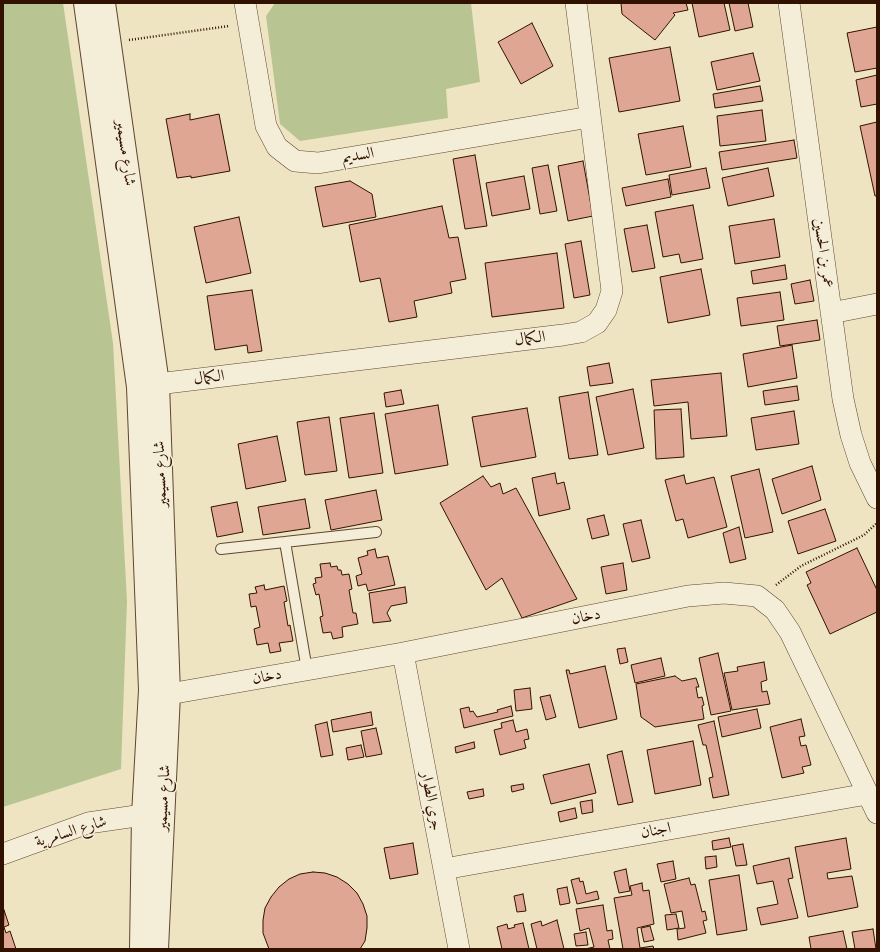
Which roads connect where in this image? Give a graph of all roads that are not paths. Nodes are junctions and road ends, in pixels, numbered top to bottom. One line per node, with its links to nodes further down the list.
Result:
1 (85, 3): 6 (street, شارع مسيمير)
2 (104, 3): 6 (street, شارع مسيمير)
3 (245, 3): 7 (street, السديم)
4 (576, 3): 7 (street, الكمال)
5 (789, 3): 9 (street, عمر بن الحسين)
6 (102, 35): 10 (street, شارع مسيمير)
7 (590, 117): 10 (street, الكمال)
8 (877, 304): 9 (street)
9 (831, 313): 11 (street, عمر بن الحسين)
10 (148, 385): 17 (street, شارع مسيمير)
11 (877, 498)
12 (376, 532): 13 (lane)
13 (285, 542): 14 (lane); 16 (lane)
14 (221, 549)
15 (403, 653): 16 (street, دخان); 18 (street, دخان); 22 (street, جري الطوار)
16 (307, 670): 17 (street, دخان)
17 (159, 692): 20 (street, شارع مسيمير)
18 (868, 794): 19 (street); 22 (street, اجنان)
19 (877, 813)
20 (153, 815): 21 (street, شارع السامرية); 23 (street, شارع مسيمير); 24 (street, شارع مسيمير)
21 (3, 854)
22 (444, 869): 25 (street, جري الطوار)
23 (141, 949)
24 (157, 949)
25 (459, 949)

